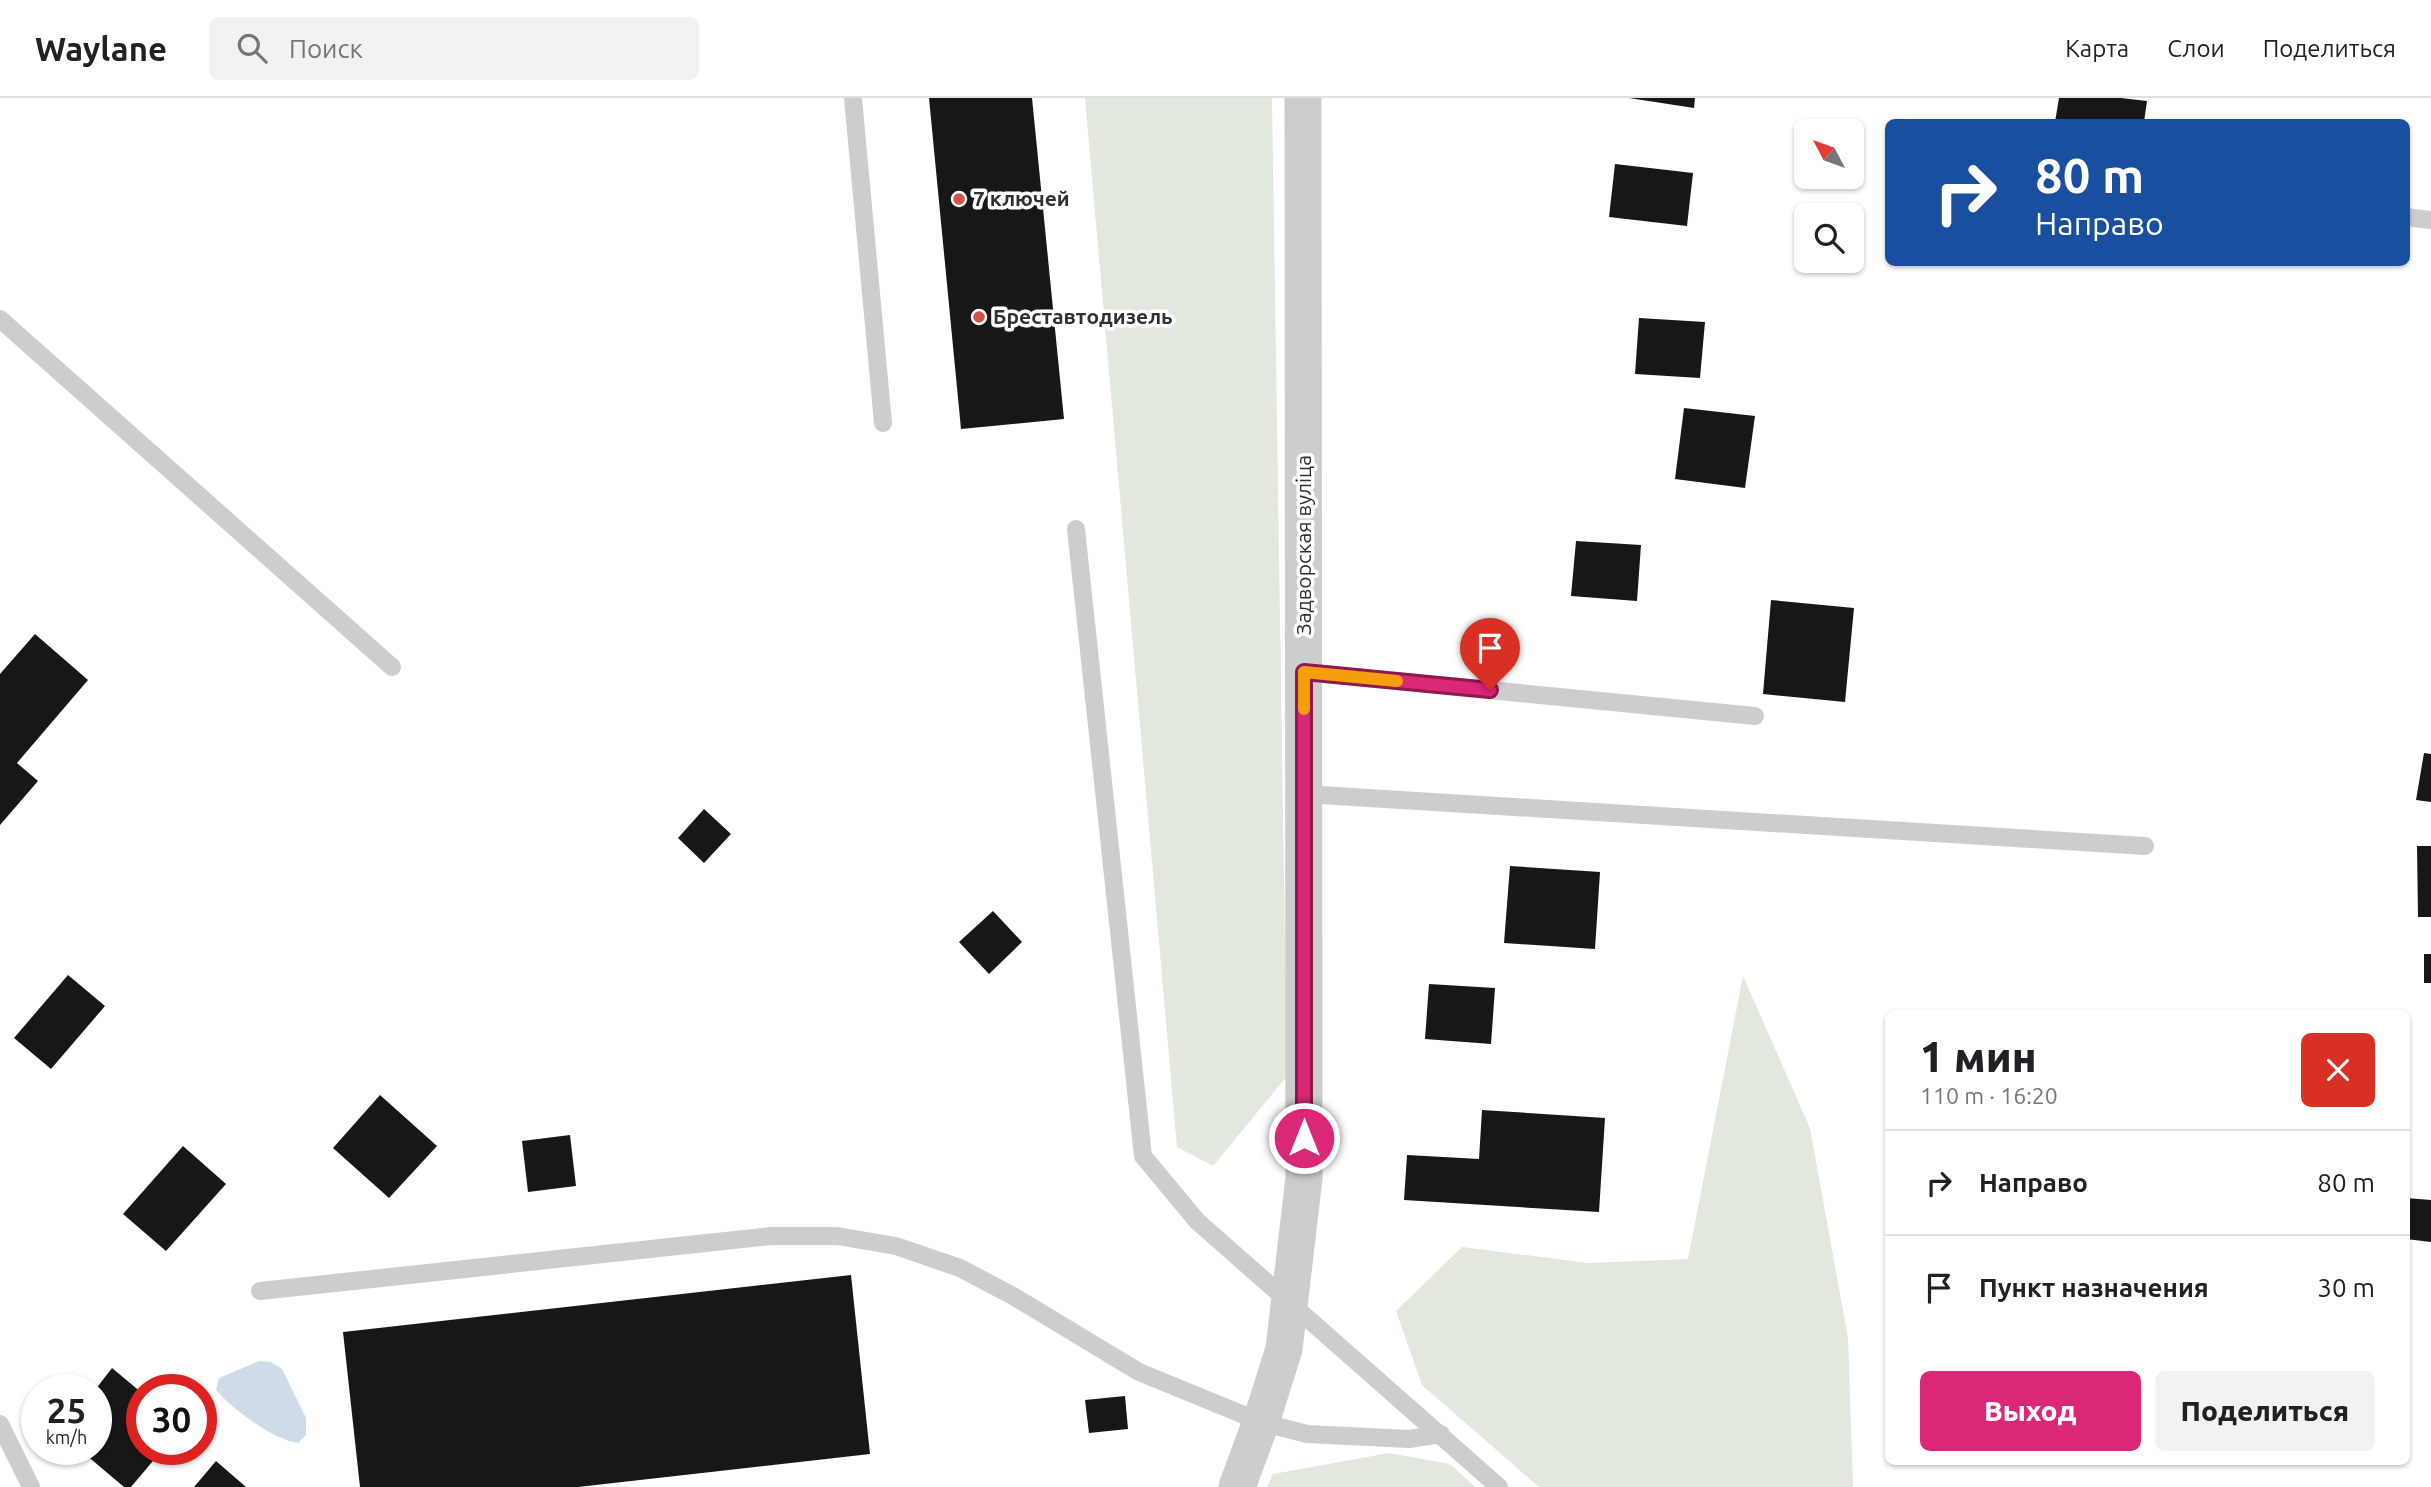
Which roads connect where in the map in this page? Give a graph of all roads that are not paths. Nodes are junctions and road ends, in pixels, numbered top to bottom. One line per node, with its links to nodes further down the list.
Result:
1 (853, 98): 6 (lane)
2 (1303, 98): 9 (street, Задворская вуліца)
3 (2410, 217): 4 (lane)
4 (2431, 220)
5 (0, 318): 8 (lane)
6 (883, 423)
7 (1076, 529): 14 (lane)
8 (392, 667)
9 (1304, 672): 10 (lane); 11 (street, Задворская вуліца)
10 (1755, 716)
11 (1304, 794): 12 (lane); 14 (street, Задворская вуліца)
12 (2145, 846)
13 (260, 1290): 15 (lane)
14 (1291, 1303): 15 (street, Задворская вуліца); 17 (lane)
15 (1261, 1422): 17 (lane); 19 (street, Задворская вуліца)
16 (0, 1424): 18 (lane)
17 (1441, 1434): 20 (lane)
18 (31, 1487)
19 (1237, 1487)
20 (1499, 1487)

